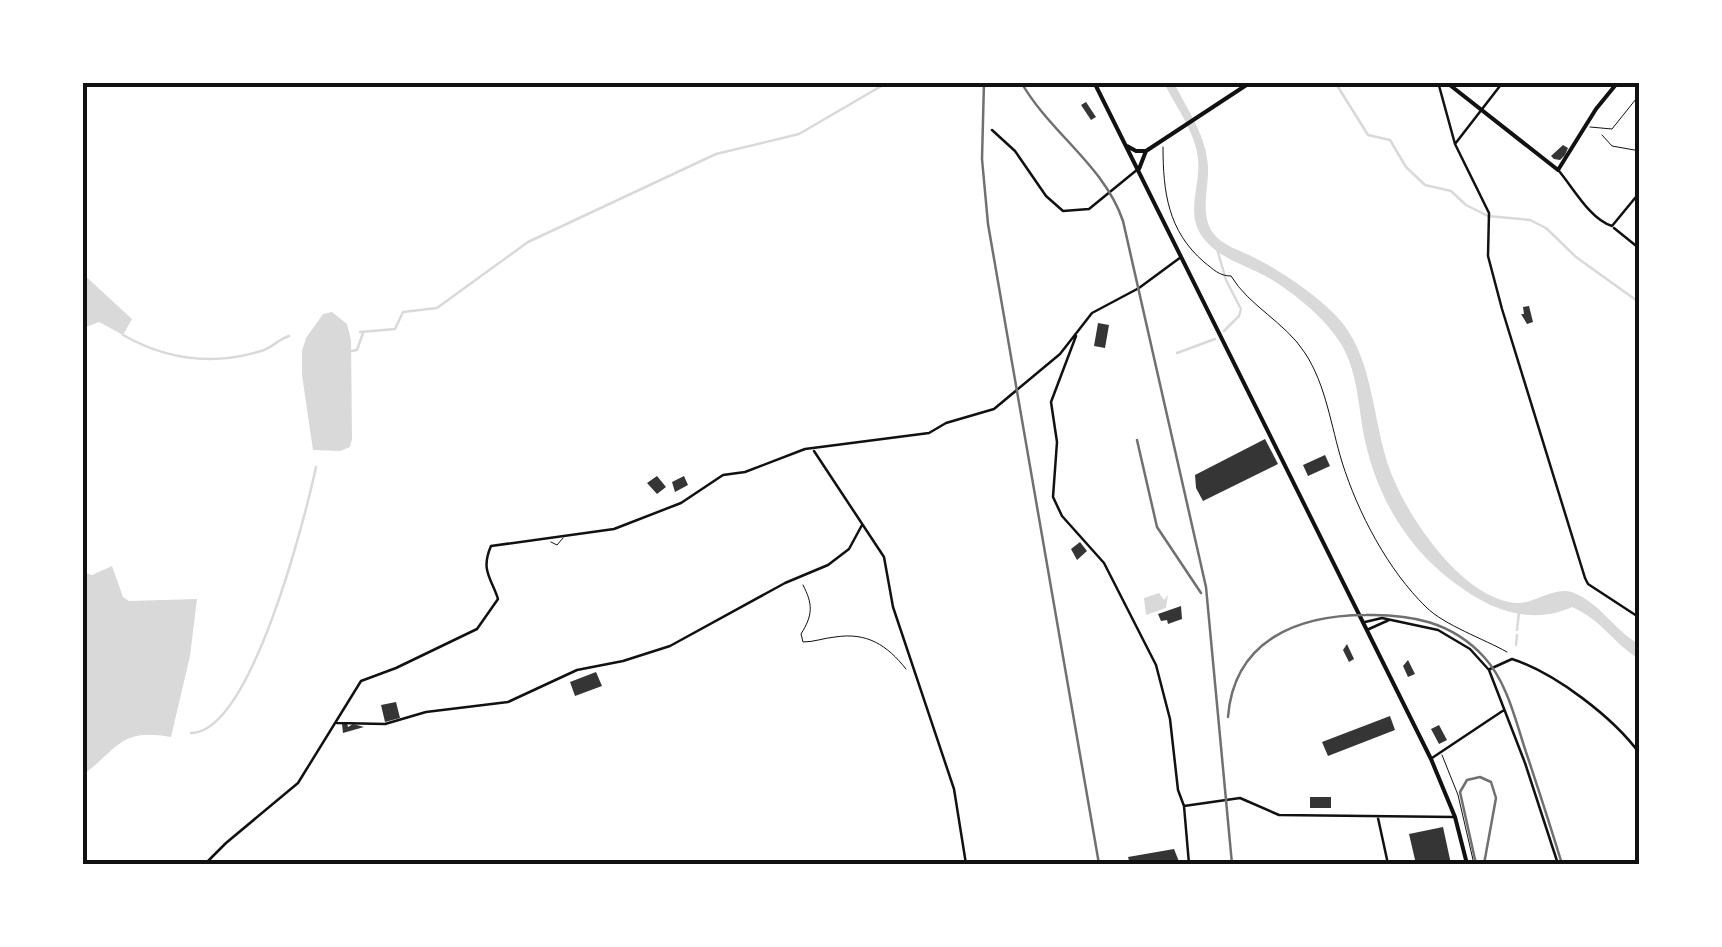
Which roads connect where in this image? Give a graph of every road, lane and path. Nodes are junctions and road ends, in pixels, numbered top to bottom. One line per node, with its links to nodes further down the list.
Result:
1 (1094, 82): 14 (street)
2 (1251, 82): 12 (street)
3 (1438, 82): 13 (street)
4 (1446, 82): 8 (street)
5 (1503, 82): 8 (street)
6 (1618, 82): 9 (street)
7 (1640, 94): 10 (lane)
8 (1482, 111): 13 (street); 18 (street)
9 (1586, 126): 10 (lane); 18 (street)
10 (1597, 129): 16 (path)
11 (992, 130): 17 (street)
12 (1164, 139): 15 (street); 31 (path)
13 (1455, 144): 27 (street)
14 (1126, 146): 15 (street); 17 (street)
15 (1146, 150): 17 (street)
16 (1640, 150)
17 (1139, 169): 22 (street)
18 (1558, 170): 20 (street)
19 (1640, 192): 20 (street)
20 (1612, 226): 21 (street)
21 (1640, 249)
22 (1182, 256): 23 (street); 29 (street)
23 (1076, 334): 24 (street); 39 (street)
24 (814, 450): 25 (street); 35 (street)
25 (862, 525): 26 (street); 44 (street)
26 (800, 577): 33 (path); 35 (street)
27 (1640, 618)
28 (1396, 620): 29 (street); 30 (street); 32 (street)
29 (1364, 622): 30 (street)
30 (1368, 630): 38 (street)
31 (1509, 653)
32 (1489, 670): 34 (street); 37 (street)
33 (908, 672)
34 (1505, 710): 36 (street); 42 (street)
35 (336, 723): 43 (street)
36 (1439, 753): 38 (street); 47 (lane)
37 (1640, 754)
38 (1431, 759): 41 (street)
39 (1184, 806): 40 (street); 45 (street)
40 (1378, 816): 41 (street); 46 (street)
41 (1455, 816): 47 (street)
42 (1556, 863)
43 (206, 864)
44 (966, 864)
45 (1189, 864)
46 (1388, 864)
47 (1470, 864)

